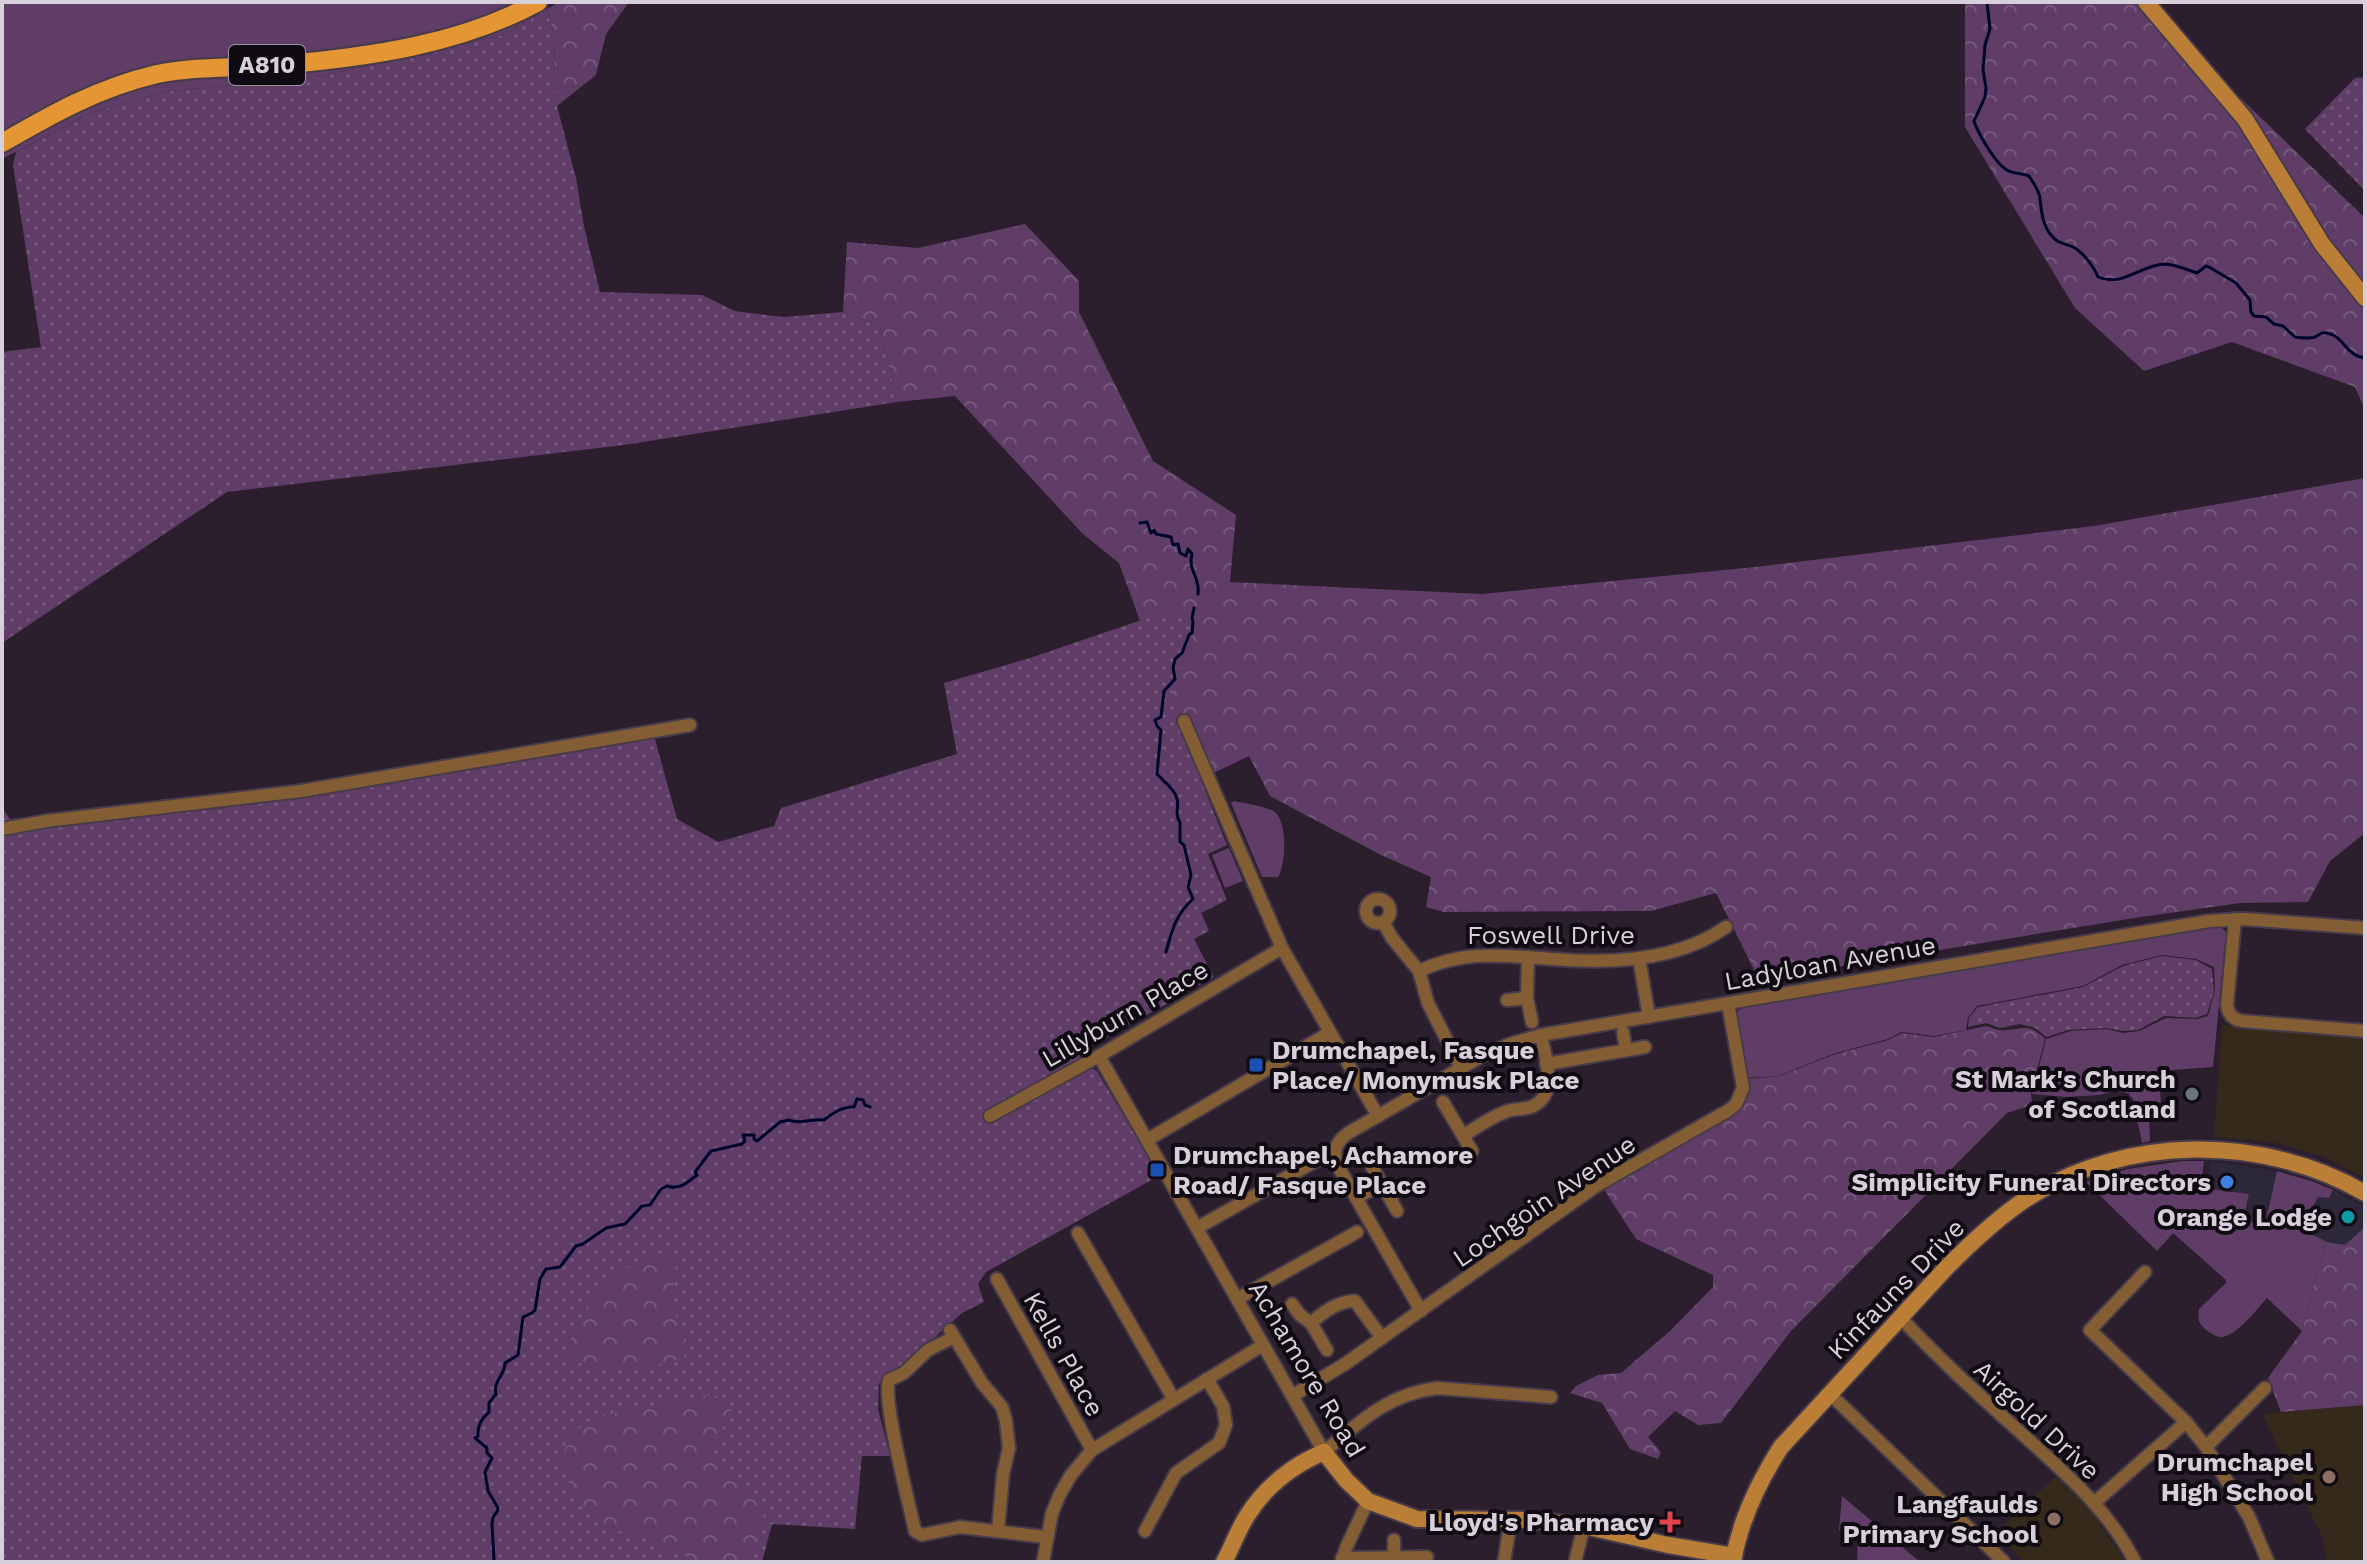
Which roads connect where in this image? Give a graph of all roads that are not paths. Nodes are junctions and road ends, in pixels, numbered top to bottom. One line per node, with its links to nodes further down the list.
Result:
1 (538, 2): 3 (main road, A810)
2 (2146, 2): 4 (street)
3 (2, 143)
4 (2365, 298)
5 (1184, 721): 12 (street)
6 (690, 725): 7 (street)
7 (2, 829)
8 (2235, 919): 11 (street, Ladyloan Avenue); 18 (street, Ladyloan Avenue); 21 (street)
9 (1383, 922): 15 (street)
10 (1726, 927): 14 (street, Foswell Drive)
11 (2365, 928)
12 (1282, 948): 23 (street); 27 (street, Lillyburn Place)
13 (1528, 957): 14 (street, Foswell Drive); 15 (street, Foswell Drive); 16 (street)
14 (1639, 958): 19 (street)
15 (1419, 971): 29 (street)
16 (1527, 998): 17 (street); 20 (street)
17 (1507, 1000)
18 (1728, 1003): 19 (street, Ladyloan Avenue); 49 (street, Lochgoin Avenue)
19 (1649, 1017): 24 (street, Ladyloan Avenue)
20 (1532, 1022)
21 (2365, 1031)
22 (1623, 1032): 26 (street)
23 (1329, 1033): 32 (street); 34 (street)
24 (1541, 1035): 28 (street); 29 (street, Ladyloan Avenue)
25 (1645, 1047): 26 (street)
26 (1626, 1050): 28 (street)
27 (1099, 1056): 31 (street, Lillyburn Place); 34 (street, Achamore Road)
28 (1546, 1064): 33 (street)
29 (1461, 1068): 32 (street, Ladyloan Avenue)
30 (1443, 1102): 33 (street)
31 (990, 1116)
32 (1378, 1116): 36 (street, Ladyloan Avenue)
33 (1463, 1136): 35 (street)
34 (1147, 1140): 42 (street, Achamore Road)
35 (1472, 1151)
36 (1334, 1152): 40 (street); 42 (street, Ladyloan Avenue)
37 (1371, 1165): 38 (street)
38 (1382, 1184): 40 (street); 41 (street)
39 (2365, 1193): 50 (street, Kinfauns Drive)
40 (1356, 1198): 49 (street)
41 (1397, 1211)
42 (1197, 1228): 47 (street, Achamore Road)
43 (1357, 1232): 47 (street)
44 (1078, 1233): 60 (street)
45 (2145, 1272): 61 (street)
46 (997, 1279): 63 (street, Kells Place)
47 (1237, 1299): 53 (street, Achamore Road)
48 (1292, 1304): 51 (street)
49 (1421, 1311): 52 (street, Lochgoin Avenue)
50 (1900, 1317): 57 (street, Kinfauns Drive); 66 (street, Airgold Drive)
51 (1311, 1323): 52 (street); 54 (street)
52 (1382, 1338): 58 (street, Lochgoin Avenue)
53 (1263, 1345): 55 (street); 58 (street, Achamore Road)
54 (1327, 1350)
55 (1207, 1379): 60 (street); 70 (street)
56 (2265, 1388): 62 (street)
57 (1829, 1393): 75 (street, Kinfauns Drive); 81 (street)
58 (1292, 1396): 64 (street, Achamore Road)
59 (1551, 1397): 64 (street)
60 (1173, 1398): 63 (street)
61 (2186, 1422): 62 (street); 66 (street)
62 (2206, 1447): 83 (street)
63 (1092, 1450): 71 (street)
64 (1324, 1452): 65 (street, Achamore Road); 78 (street)
65 (1368, 1501): 67 (street, Achamore Road); 76 (street)
66 (2094, 1503): 82 (street, Airgold Drive)
67 (1511, 1519): 68 (street, Achamore Road); 79 (street)
68 (1584, 1526): 75 (street, Achamore Road); 80 (street)
69 (998, 1531): 69 (street); 71 (street)
70 (1145, 1531)
71 (1046, 1537): 77 (street)
72 (1394, 1540): 73 (street)
73 (1394, 1557): 74 (street); 76 (street)
74 (1427, 1557)
75 (1734, 1559)
76 (1342, 1560)
77 (1043, 1562)
78 (1224, 1562)
79 (1504, 1562)
80 (1575, 1562)
81 (2004, 1562)
82 (2135, 1562)
83 (2268, 1562)

